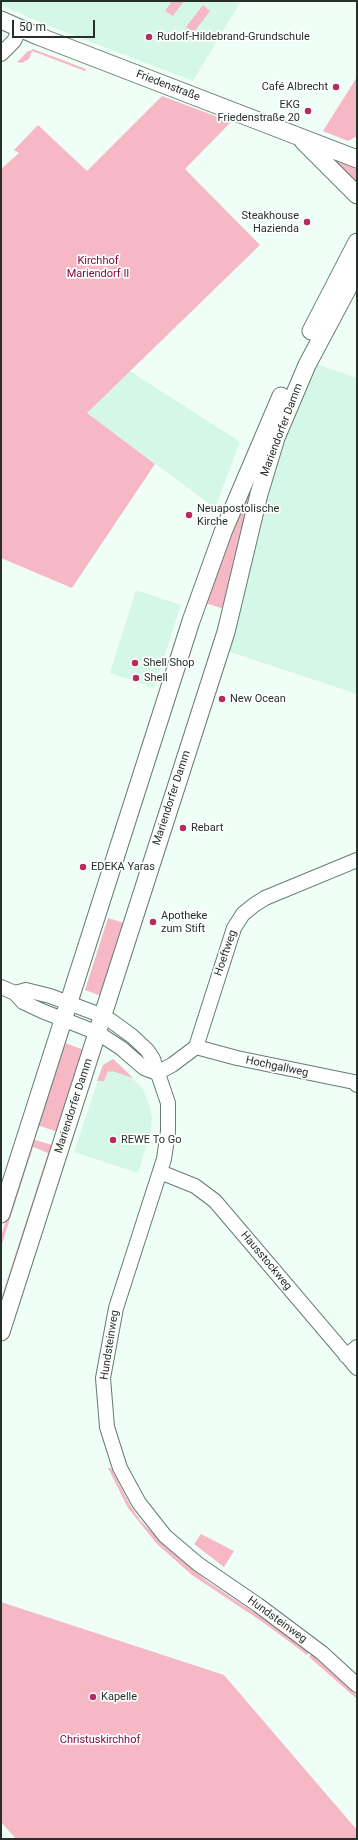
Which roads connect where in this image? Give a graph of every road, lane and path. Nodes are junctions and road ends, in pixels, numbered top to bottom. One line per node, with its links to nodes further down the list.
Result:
1 (1, 20): 2 (main road, Friedenstraße)
2 (20, 28): 3 (street); 4 (main road, Friedenstraße)
3 (1, 54)
4 (298, 136): 5 (main road, Friedenstraße); 6 (main road)
5 (357, 160)
6 (357, 195)
7 (357, 242): 12 (main road, Mariendorfer Damm)
8 (357, 271): 13 (main road, Mariendorfer Damm)
9 (357, 860): 16 (street, Hoeftweg)
10 (1, 988): 11 (street)
11 (15, 993): 12 (street, Hundsteinweg); 14 (street)
12 (68, 1003): 13 (street, Hundsteinweg); 14 (main road, Mariendorfer Damm)
13 (104, 1016): 15 (main road, Mariendorfer Damm); 17 (street, Hundsteinweg)
14 (63, 1019): 15 (street); 20 (main road, Mariendorfer Damm)
15 (98, 1033): 17 (street); 21 (main road, Mariendorfer Damm)
16 (196, 1047): 17 (street); 18 (street, Hochgallweg)
17 (157, 1073): 19 (street, Hundsteinweg)
18 (357, 1085)
19 (160, 1172): 22 (street, Hausstockweg); 24 (street, Hundsteinweg)
20 (1, 1214)
21 (1, 1332)
22 (352, 1351): 23 (street, Hausstockweg)
23 (357, 1368)
24 (357, 1685)

